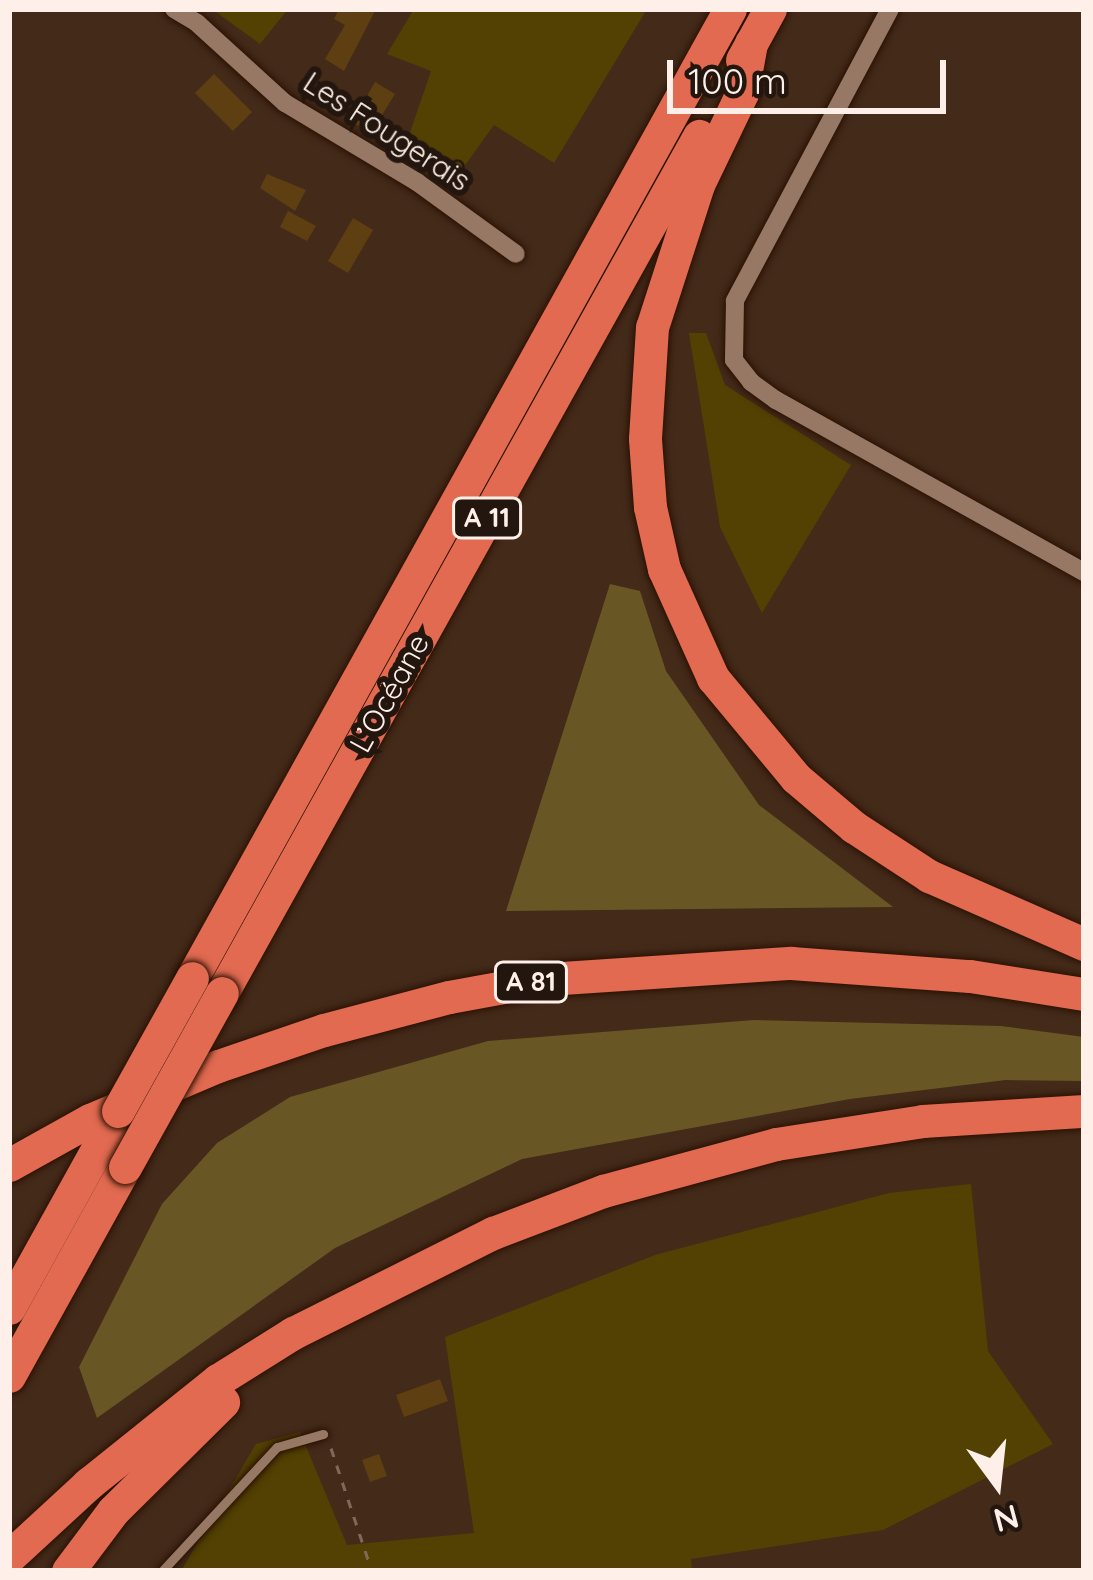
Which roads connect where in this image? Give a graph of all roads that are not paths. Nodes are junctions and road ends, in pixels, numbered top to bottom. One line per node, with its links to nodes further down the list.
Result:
1 (174, 9): 6 (street, Les Fougerais)
2 (730, 9): 9 (highway, L’Océane / A 11)
3 (770, 9): 5 (highway, L’Océane / A 11)
4 (890, 9): 7 (street)
5 (751, 43): 8 (highway); 9 (highway, L’Océane / A 11)
6 (516, 254)
7 (1084, 572)
8 (1084, 944)
9 (207, 985): 12 (highway, L’Océane / A 11, bridge)
10 (1084, 994): 13 (highway, A 81)
11 (1084, 1111): 14 (highway)
12 (111, 1160): 15 (highway, L’Océane / A 11); 16 (highway, L’Océane / A 11)
13 (9, 1165)
14 (405, 1274): 18 (highway); 19 (highway)
15 (9, 1308)
16 (9, 1376)
17 (323, 1433): 20 (lane)
18 (9, 1557)
19 (68, 1571)
20 (162, 1571)

